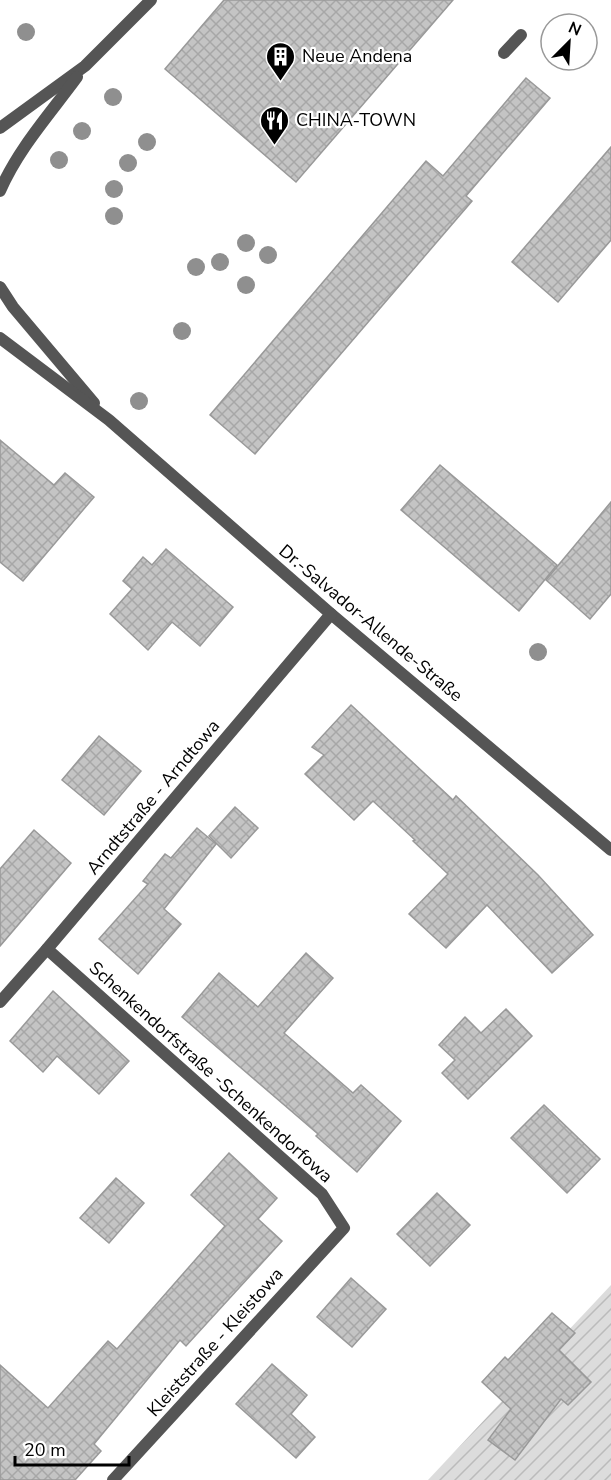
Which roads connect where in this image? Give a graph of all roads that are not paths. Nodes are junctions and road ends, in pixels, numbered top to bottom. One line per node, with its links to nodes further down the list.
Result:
1 (151, 0): 4 (street)
2 (521, 35): 3 (street)
3 (504, 53)
4 (85, 66): 5 (street); 6 (street)
5 (0, 128)
6 (0, 191)
7 (0, 286): 9 (street, Dr.-Salvador-Allende-Straße)
8 (0, 339): 9 (street, Dr.-Salvador-Allende-Straße)
9 (109, 420): 10 (street, Dr.-Salvador-Allende-Straße)
10 (331, 614): 11 (street, Dr.-Salvador-Allende-Straße); 12 (street, Arndtstraße - Arndtowa)
11 (611, 850)
12 (47, 949): 13 (street, Arndtstraße - Arndtowa); 14 (street, Schenkendorfstraße -Schenkendorfowa)
13 (0, 1002)
14 (344, 1228): 15 (street, Kleiststraße - Kleistowa)
15 (113, 1480)

